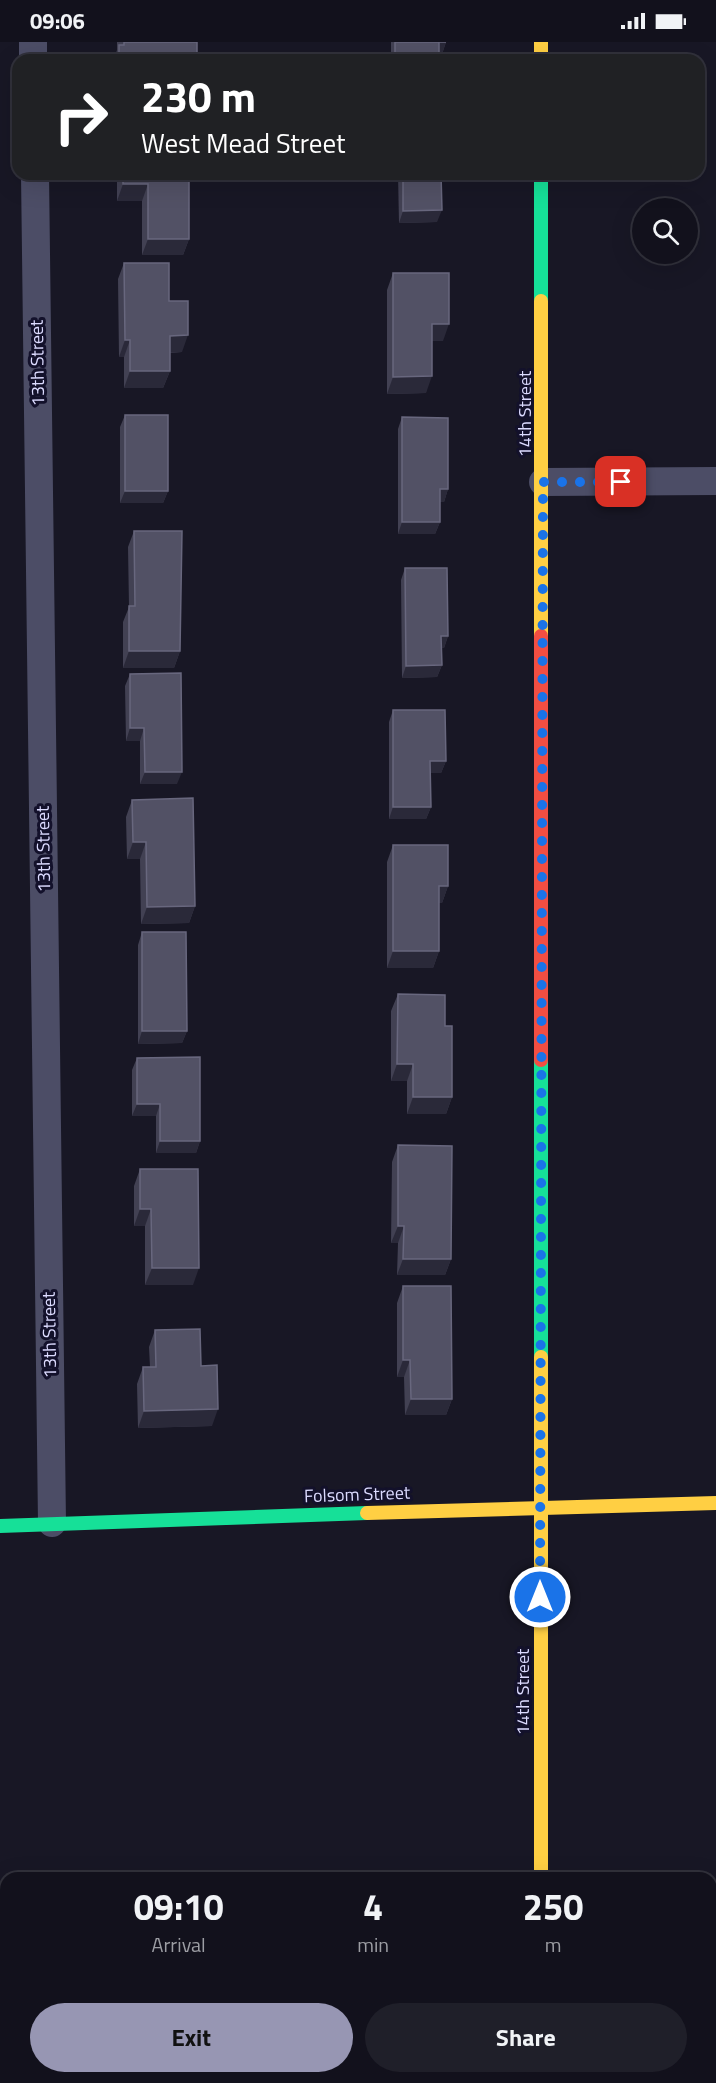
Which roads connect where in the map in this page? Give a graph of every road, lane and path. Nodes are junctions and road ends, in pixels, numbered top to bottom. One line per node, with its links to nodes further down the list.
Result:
1 (35, 180): 7 (street, 13th Street)
2 (541, 180): 3 (street, 14th Street)
3 (543, 482): 4 (street); 6 (street, 14th Street)
4 (716, 482)
5 (716, 1503): 6 (street, Folsom Street)
6 (540, 1506): 7 (street, Folsom Street); 9 (street, 14th Street)
7 (52, 1523): 8 (street, Folsom Street)
8 (0, 1526)
9 (541, 1872)

